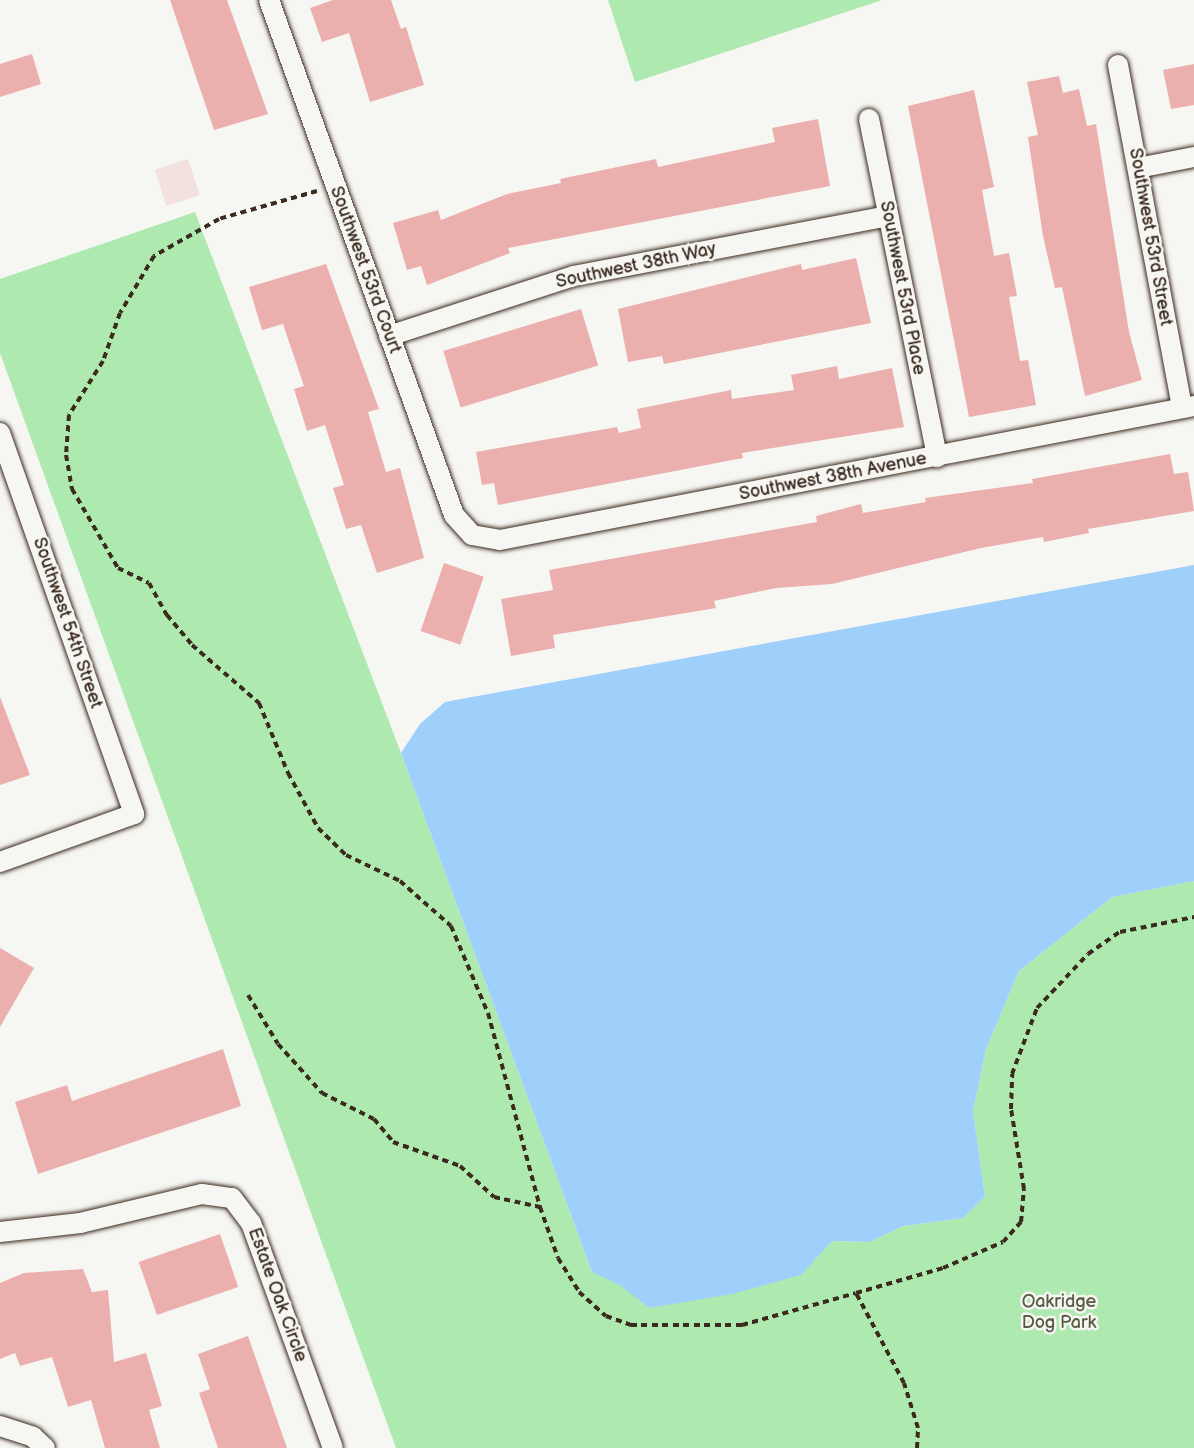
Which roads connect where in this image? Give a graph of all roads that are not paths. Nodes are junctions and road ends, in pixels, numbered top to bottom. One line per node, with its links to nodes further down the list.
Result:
1 (269, 0): 7 (street, Southwest 53rd Court)
2 (1118, 65): 5 (street, Southwest 53rd Street)
3 (869, 119): 6 (street, Southwest 53rd Place)
4 (1194, 157): 5 (street)
5 (1138, 168): 8 (street, Southwest 53rd Street)
6 (888, 216): 7 (street, Southwest 38th Way); 10 (street, Southwest 53rd Place)
7 (389, 336): 11 (street, Southwest 53rd Court)
8 (1188, 407): 10 (street, Southwest 38th Avenue)
9 (0, 433): 12 (street, Southwest 54th Street)
10 (937, 457): 11 (street, Southwest 38th Avenue)
11 (472, 535)
12 (0, 862)
13 (0, 1232): 16 (street, Estate Oak Circle)
14 (0, 1426): 15 (street)
15 (45, 1448)
16 (333, 1448)

